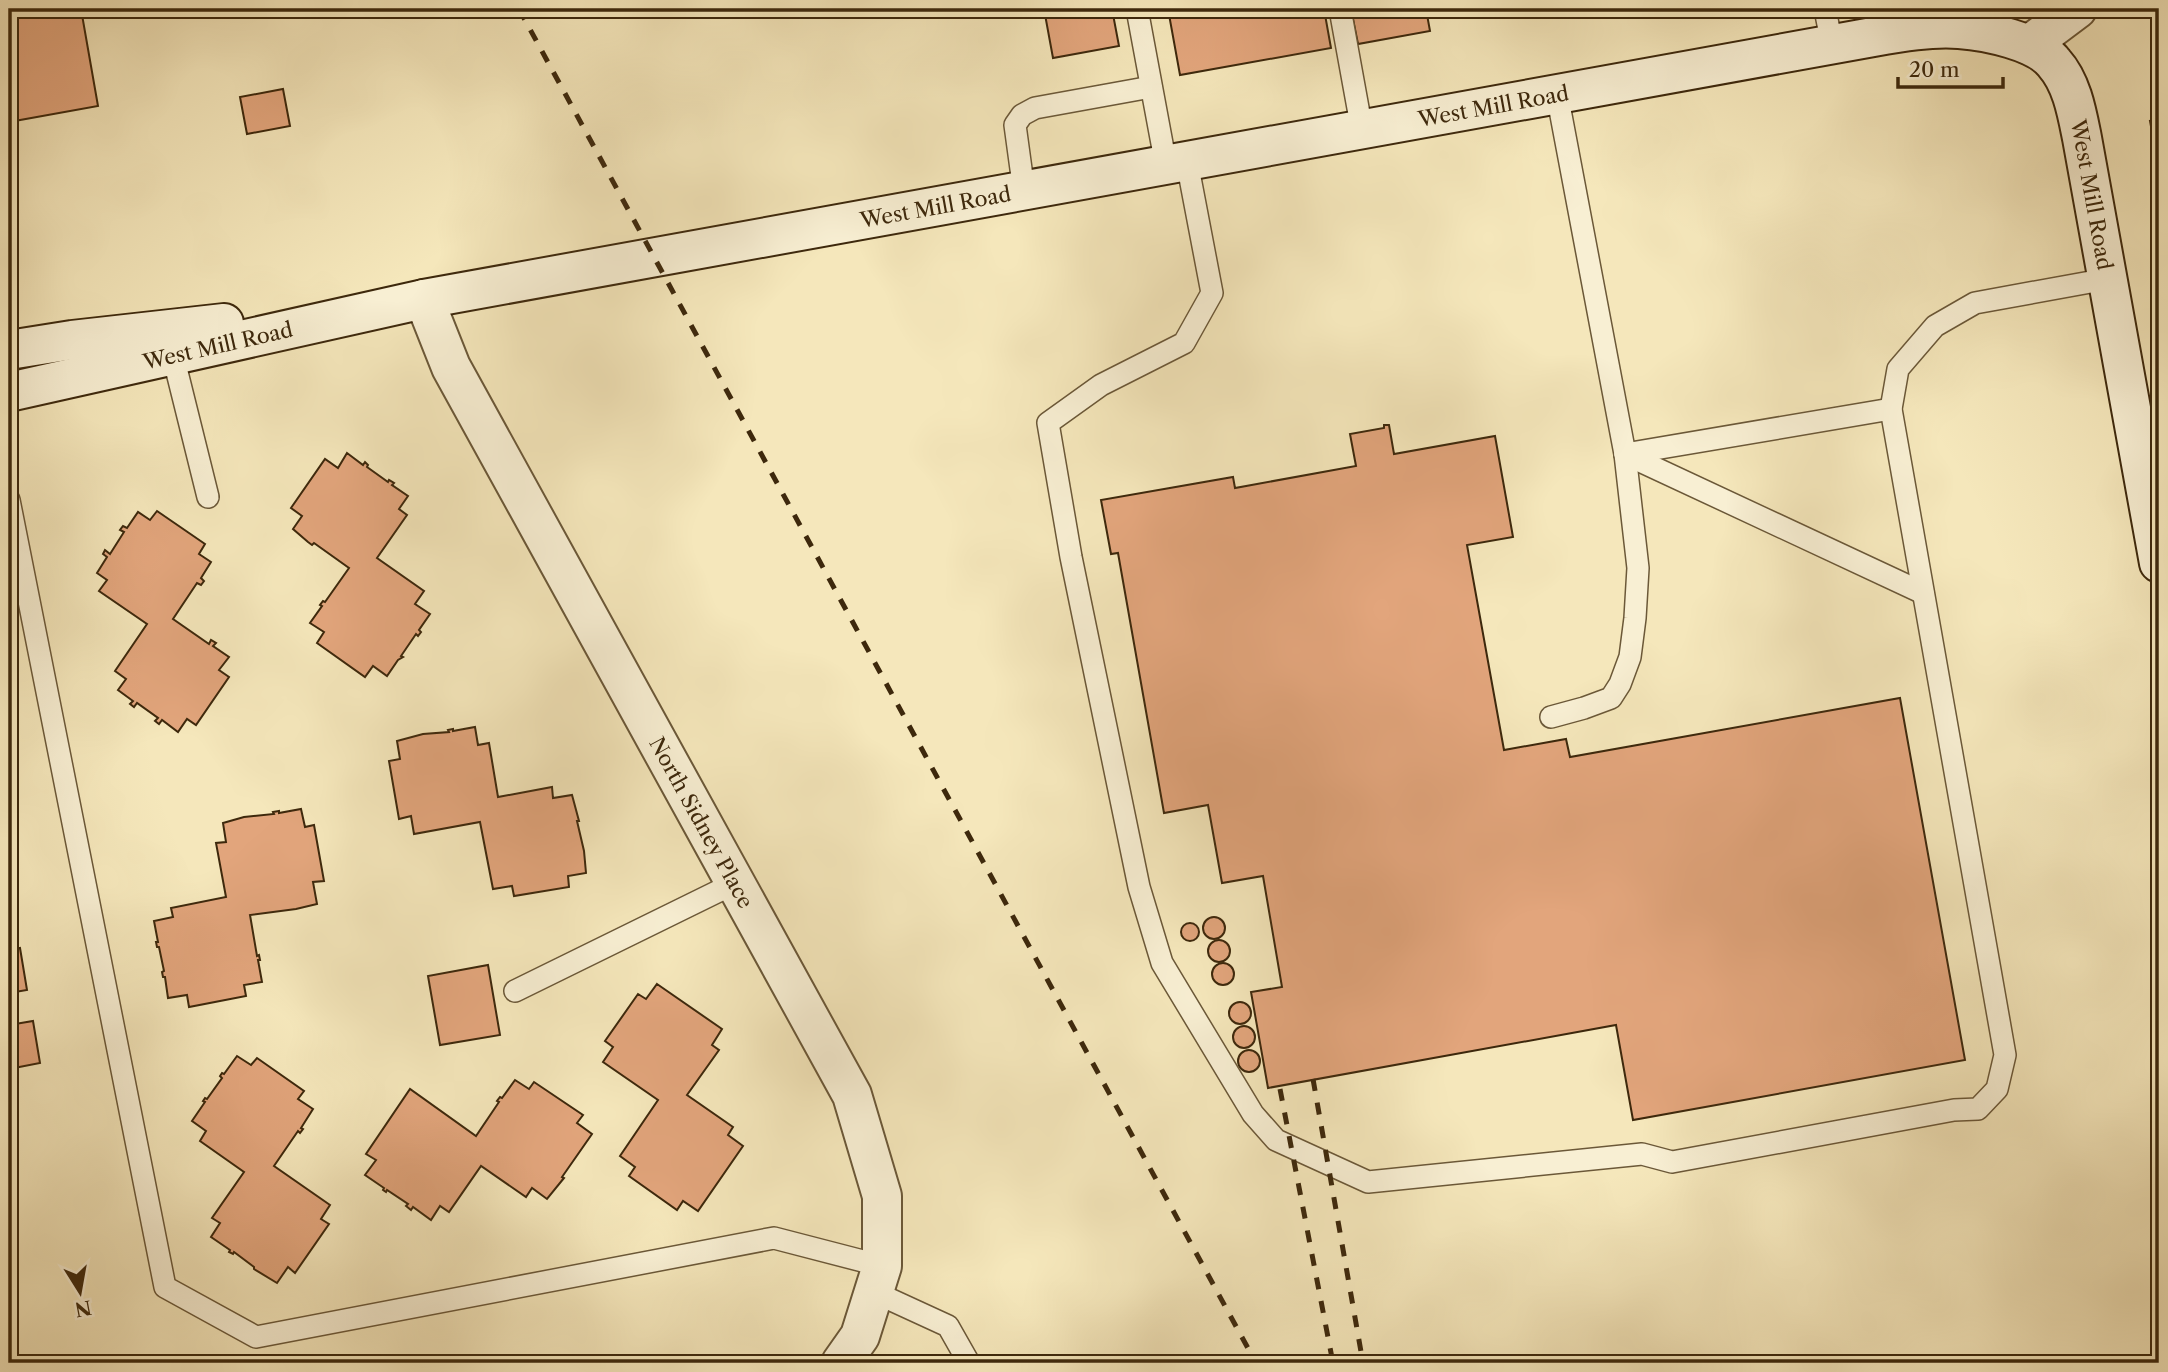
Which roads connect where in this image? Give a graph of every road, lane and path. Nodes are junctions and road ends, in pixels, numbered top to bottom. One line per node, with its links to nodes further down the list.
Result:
1 (1137, 9): 6 (lane)
2 (1340, 9): 8 (lane)
3 (2077, 9): 5 (main road)
4 (1828, 27): 5 (main road, West Mill Road); 7 (main road, West Mill Road)
5 (2029, 45): 11 (main road, West Mill Road)
6 (1151, 87): 9 (lane); 10 (lane)
7 (1557, 94): 8 (main road, West Mill Road); 17 (lane)
8 (1362, 130): 9 (main road, West Mill Road)
9 (1177, 164): 10 (main road, West Mill Road); 21 (lane)
10 (1024, 191): 12 (main road, West Mill Road)
11 (2107, 279): 16 (lane); 20 (main road, West Mill Road)
12 (425, 299): 13 (main road, West Mill Road); 14 (main road, West Mill Road); 23 (main road, North Sidney Place)
13 (9, 350)
14 (173, 356): 15 (main road, West Mill Road); 18 (lane)
15 (9, 392)
16 (1891, 409): 17 (lane); 21 (lane)
17 (1625, 454): 21 (lane); 22 (lane)
18 (208, 497)
19 (9, 500): 25 (lane)
20 (2159, 562)
21 (1923, 593)
22 (1551, 717)
23 (735, 883): 24 (lane); 25 (main road, North Sidney Place)
24 (515, 991)
25 (878, 1279): 26 (main road, North Sidney Place); 27 (lane)
26 (841, 1363)
27 (969, 1363)

